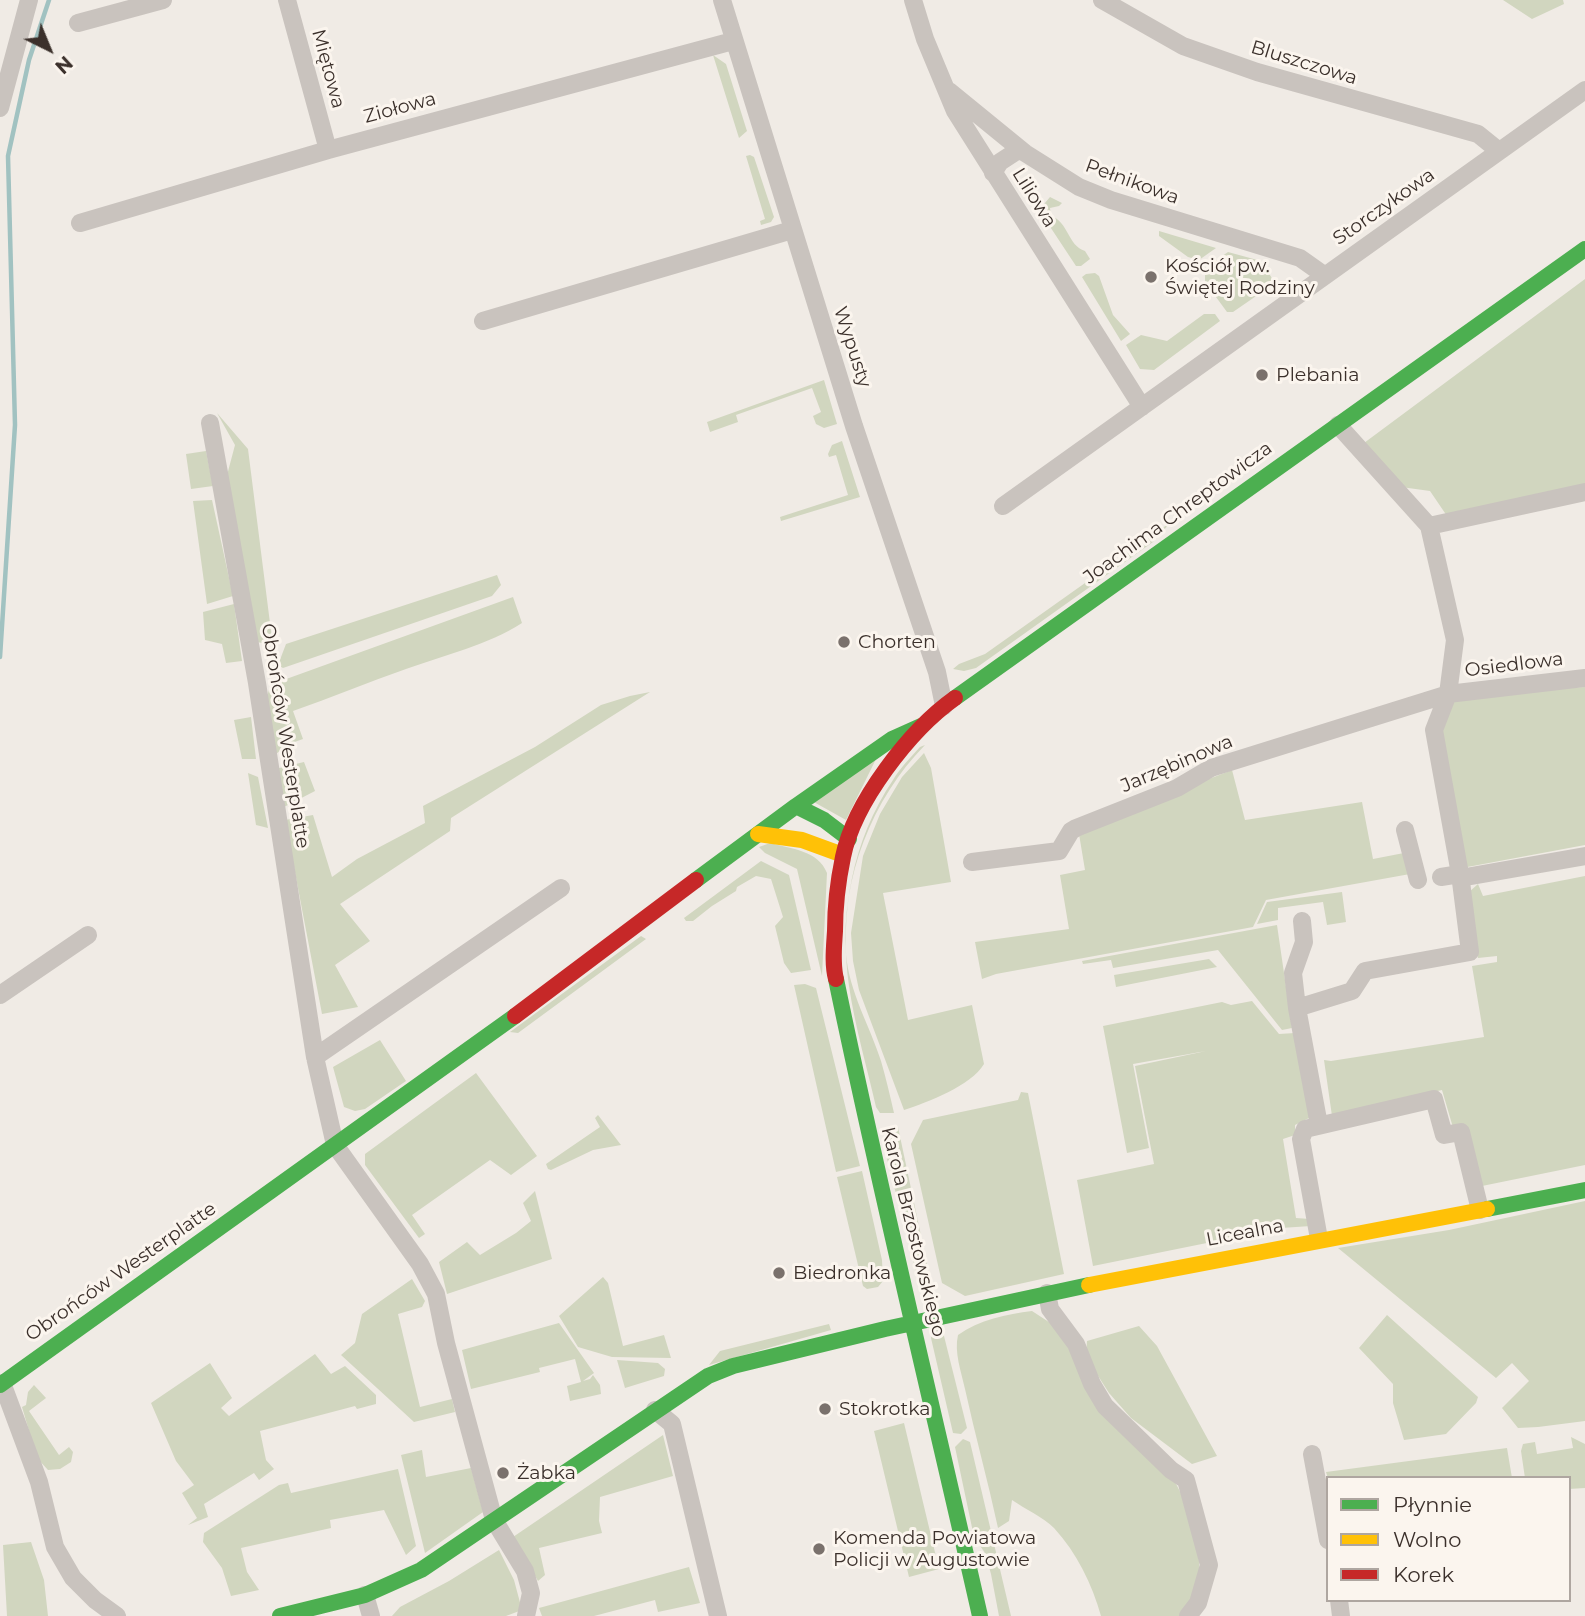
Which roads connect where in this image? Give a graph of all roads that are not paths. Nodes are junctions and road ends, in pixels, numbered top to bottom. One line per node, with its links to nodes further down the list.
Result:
1 (29, 0): 11 (street)
2 (163, 0): 7 (street)
3 (287, 0): 12 (street, Miętowa)
4 (722, 0): 8 (street, Wypusty)
5 (913, 0): 9 (street, Liliowa)
6 (1102, 0): 14 (street, Bluszczowa)
7 (78, 23)
8 (733, 41): 12 (street, Ziołowa); 17 (street, Wypusty)
9 (946, 89): 13 (street, Pełnikowa); 15 (street, Liliowa)
10 (1585, 90): 14 (street, Storczykowa)
11 (0, 108)
12 (328, 149): 16 (street, Ziołowa)
13 (1020, 149): 15 (street); 19 (street, Pełnikowa)
14 (1499, 151): 19 (street, Storczykowa)
15 (993, 173): 21 (street, Liliowa)
16 (80, 223)
17 (792, 230): 20 (street); 29 (street, Wypusty)
18 (1585, 249): 23 (main road, Joachima Chreptowicza)
19 (1324, 275): 21 (street, Storczykowa)
20 (483, 321)
21 (1142, 407): 25 (street, Storczykowa)
22 (211, 423): 45 (street, Obrońców Westerplatte)
23 (1338, 425): 26 (street); 29 (main road, Joachima Chreptowicza)
24 (1585, 492): 26 (street)
25 (1003, 506)
26 (1429, 526): 28 (street)
27 (1585, 678): 28 (street, Osiedlowa)
28 (1448, 694): 36 (street, Jarzębinowa); 37 (street)
29 (944, 706): 30 (main road, Joachima Chreptowicza)
30 (921, 726): 31 (main road, Obrońców Westerplatte); 34 (main road, Joachima Chreptowicza)
31 (796, 806): 33 (main road, Obrońców Westerplatte); 34 (main road)
32 (1405, 830): 39 (street)
33 (758, 834): 34 (main road); 47 (main road, Obrońców Westerplatte)
34 (846, 847): 52 (main road, Karola Brzostowskiego)
35 (1585, 856): 37 (street)
36 (972, 862)
37 (1460, 876): 38 (street); 44 (street)
38 (1441, 877)
39 (1418, 880)
40 (561, 888): 45 (street)
41 (1301, 921): 44 (street)
42 (88, 935): 43 (street)
43 (0, 995)
44 (1297, 1008): 46 (street)
45 (315, 1056): 47 (street, Obrońców Westerplatte)
46 (1319, 1125): 49 (street); 50 (street)
47 (335, 1145): 53 (main road, Obrońców Westerplatte); 56 (street, Obrońców Westerplatte)
48 (1585, 1189): 49 (main road, Licealna)
49 (1480, 1210): 50 (main road, Licealna)
50 (1319, 1240): 51 (main road, Licealna)
51 (1047, 1293): 52 (main road, Licealna); 65 (street)
52 (914, 1323): 54 (main road, Licealna); 64 (main road, Karola Brzostowskiego)
53 (1, 1384): 59 (street)
54 (655, 1410): 56 (main road, Licealna); 63 (street)
55 (1312, 1454): 57 (street)
56 (494, 1520): 58 (main road, Licealna); 62 (street, Obrońców Westerplatte)
57 (1326, 1529)
58 (366, 1595): 60 (main road, Licealna); 61 (street)
59 (117, 1616)
60 (280, 1616)
61 (371, 1616)
62 (526, 1616)
63 (718, 1616)
64 (980, 1616)
65 (1188, 1616)

